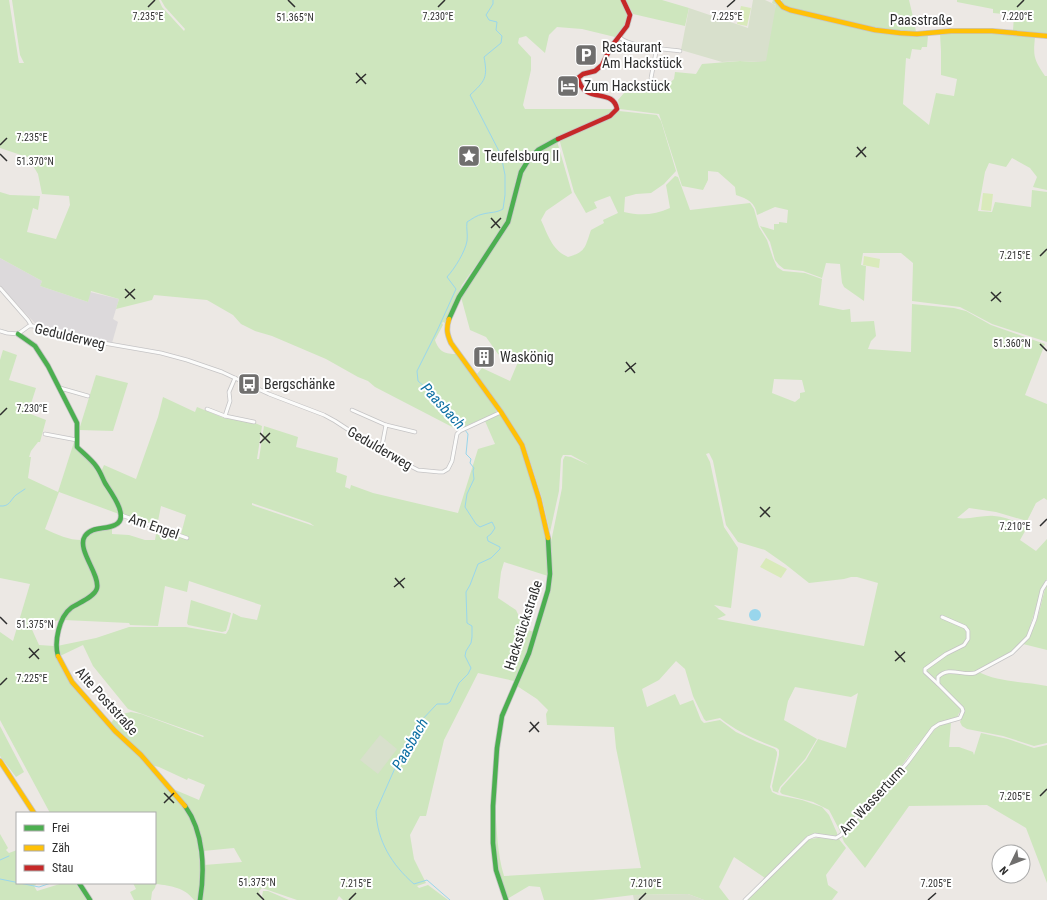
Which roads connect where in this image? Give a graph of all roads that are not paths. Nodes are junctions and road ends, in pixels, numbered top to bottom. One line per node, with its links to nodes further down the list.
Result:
1 (623, 0): 4 (street, Hackstückstraße)
2 (777, 0): 3 (street, Paasstraße)
3 (1047, 36)
4 (619, 37): 5 (street); 17 (street, Hackstückstraße)
5 (657, 47): 6 (street); 7 (street)
6 (680, 51)
7 (651, 78)
8 (0, 288): 9 (street)
9 (31, 325): 11 (street, Gedulderweg); 12 (street, Gedulderweg)
10 (0, 330): 11 (street, Gedulderweg)
11 (18, 334): 13 (street)
12 (235, 378): 18 (street); 24 (street, Gedulderweg)
13 (58, 388): 14 (street); 23 (street)
14 (88, 396)
15 (207, 409): 18 (street)
16 (352, 410): 20 (street)
17 (501, 412): 24 (street, Gedulderweg); 35 (street, Hackstückstraße)
18 (225, 416): 19 (street)
19 (254, 422)
20 (386, 425): 21 (street); 24 (street)
21 (415, 432)
22 (45, 434): 23 (street)
23 (76, 440): 25 (street)
24 (381, 451)
25 (121, 515): 26 (street, Am Engel); 34 (street, Alte Poststraße)
26 (187, 538)
27 (1047, 582): 29 (street)
28 (942, 617): 29 (street, Am Wasserturm)
29 (938, 684): 36 (street, Am Wasserturm)
30 (0, 761): 31 (street)
31 (33, 812)
32 (80, 884): 33 (street)
33 (90, 900)
34 (200, 900)
35 (506, 900)
36 (745, 900)

